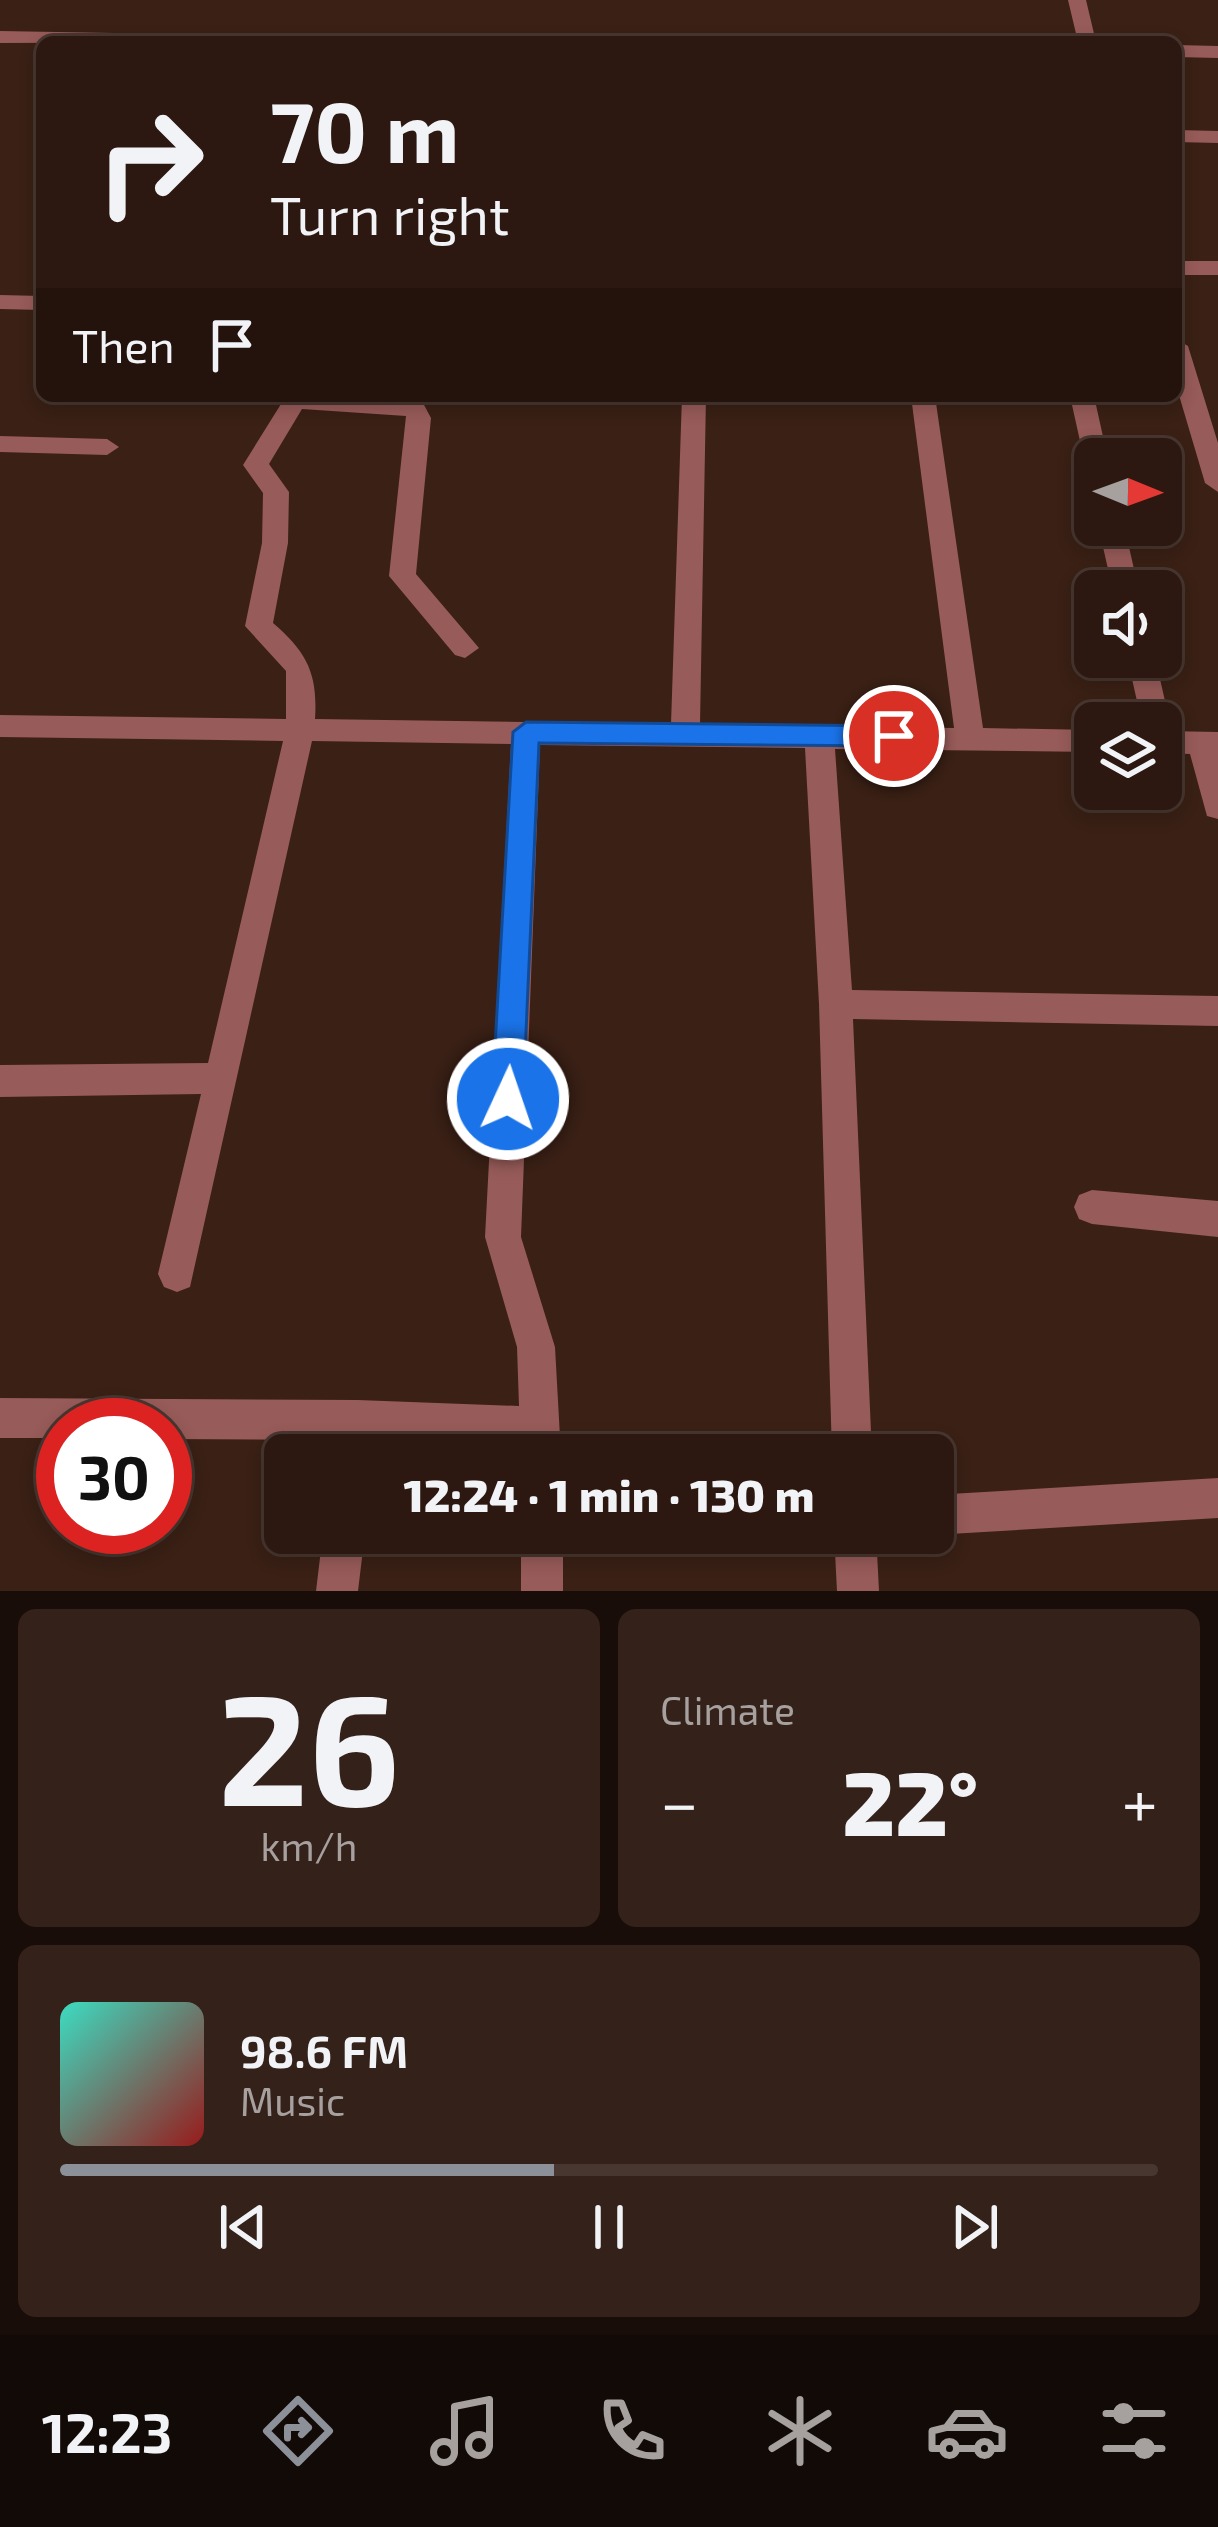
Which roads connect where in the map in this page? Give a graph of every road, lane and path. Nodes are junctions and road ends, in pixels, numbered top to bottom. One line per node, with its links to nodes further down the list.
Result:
1 (1077, 0): 2 (street)
2 (1086, 36)
3 (0, 37): 4 (street)
4 (36, 38)
5 (1182, 51): 6 (street)
6 (1218, 52)
7 (1182, 136): 8 (street)
8 (1218, 137)
9 (1182, 268): 10 (street)
10 (1218, 268)
11 (0, 302): 12 (street)
12 (36, 303)
13 (1182, 362): 20 (street)
14 (295, 402): 26 (street)
15 (332, 402): 24 (street)
16 (694, 402): 28 (street)
17 (924, 402): 30 (street)
18 (1083, 402): 19 (street)
19 (1091, 438)
20 (1212, 442): 23 (street)
21 (0, 444): 22 (street)
22 (107, 448)
23 (1218, 483)
24 (465, 648)
25 (0, 726): 26 (street)
26 (300, 731): 27 (street); 36 (street)
27 (526, 732): 28 (street); 43 (street)
28 (685, 734): 29 (street)
29 (819, 734): 30 (street); 34 (street)
30 (970, 738): 31 (street)
31 (1074, 740)
32 (1210, 743): 33 (street)
33 (1218, 807)
34 (836, 1004): 35 (street); 44 (street)
35 (1218, 1011)
36 (222, 1078): 37 (street); 40 (street)
37 (0, 1081)
38 (1092, 1208): 39 (street)
39 (1218, 1219)
40 (177, 1274)
41 (0, 1418): 42 (street)
42 (285, 1434)
43 (540, 1434)
44 (851, 1434)
45 (1218, 1498): 46 (street)
46 (954, 1514)
47 (341, 1554): 50 (street)
48 (542, 1554): 51 (street)
49 (856, 1554): 52 (street)
50 (337, 1591)
51 (542, 1591)
52 (858, 1591)

